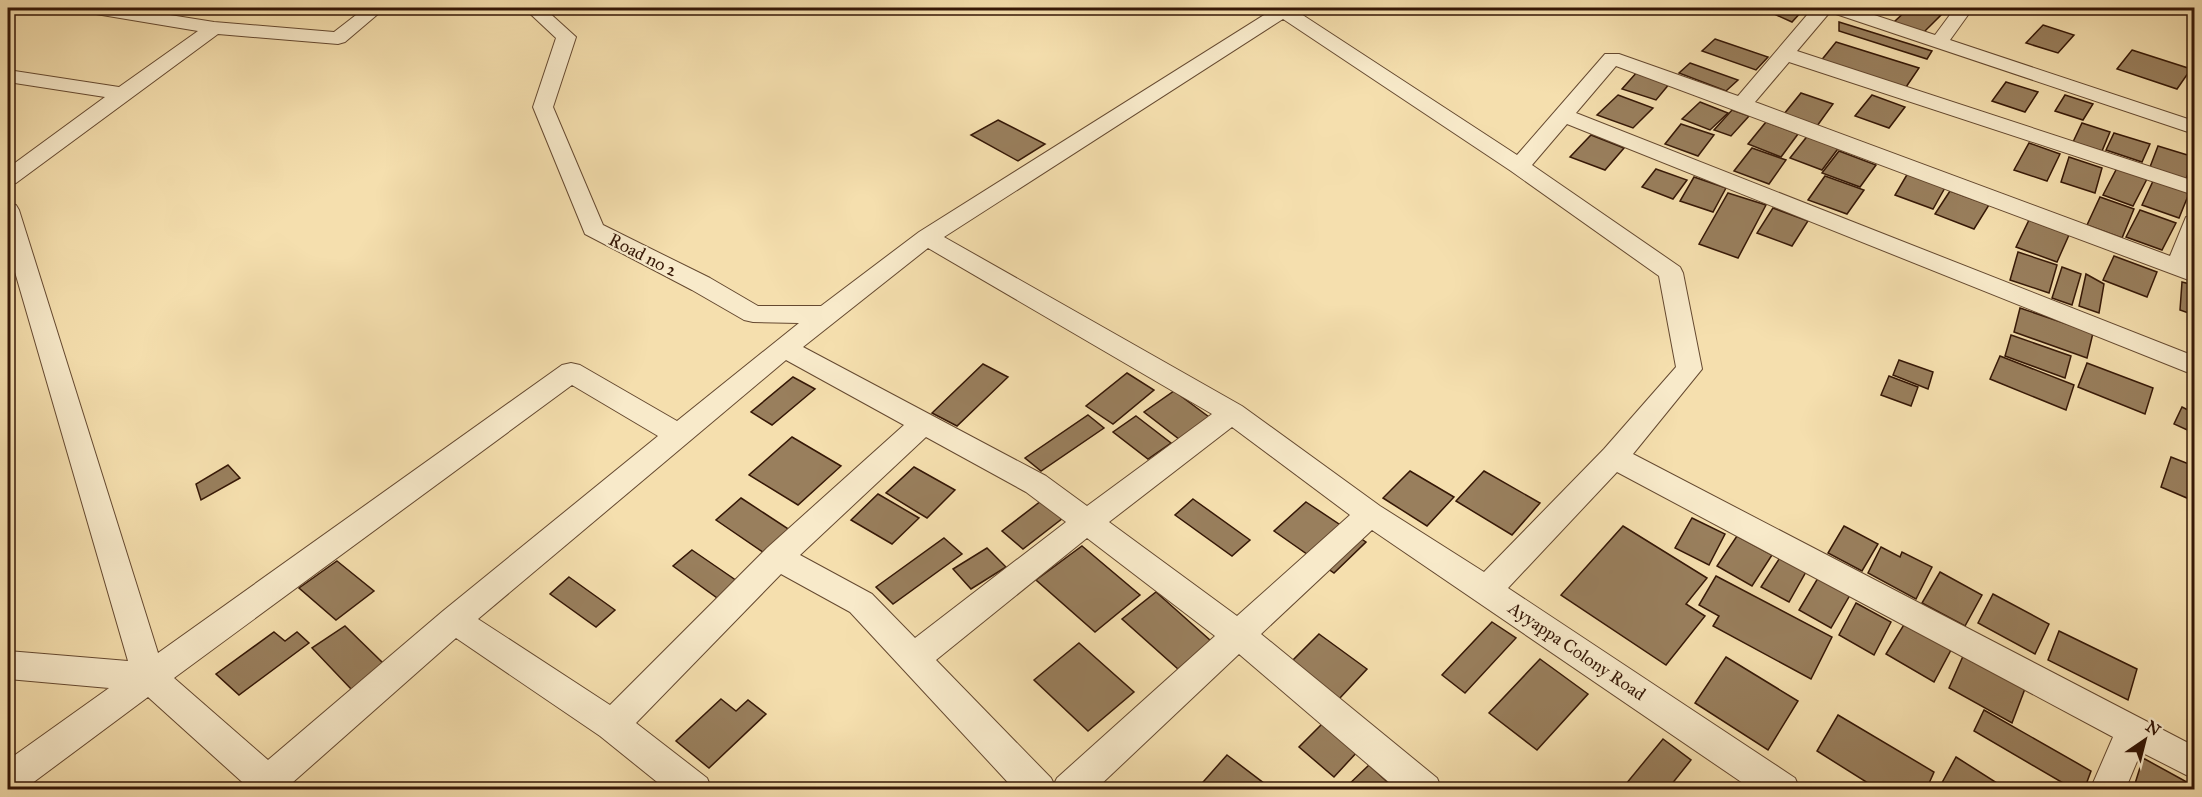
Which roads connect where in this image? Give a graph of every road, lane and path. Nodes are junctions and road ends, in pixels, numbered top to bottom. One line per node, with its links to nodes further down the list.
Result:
1 (96, 8): 9 (street)
2 (204, 8): 9 (street)
3 (376, 8): 10 (street)
4 (533, 8): 25 (street, Road no 2)
5 (1823, 8): 12 (street)
6 (1836, 8): 11 (street)
7 (1964, 8): 11 (street)
8 (1285, 9): 18 (street); 23 (street)
9 (183, 23): 10 (street)
10 (214, 28): 14 (street)
11 (1939, 42): 17 (street)
12 (1785, 54): 15 (street); 20 (street)
13 (8, 76): 14 (street)
14 (123, 94): 19 (street)
15 (1742, 105): 16 (street); 24 (street)
16 (1563, 115): 18 (street); 27 (street)
17 (2194, 128)
18 (1519, 166): 31 (street)
19 (8, 178)
20 (2194, 188)
21 (8, 210): 40 (street)
22 (2194, 222): 24 (street)
23 (927, 237): 25 (street); 28 (street, Ayyappa Colony Road)
24 (2186, 271)
25 (827, 315): 26 (street)
26 (784, 348): 29 (street); 30 (street)
27 (2194, 366)
28 (1232, 413): 32 (street, Ayyappa Colony Road); 33 (street)
29 (923, 424): 33 (street); 34 (street)
30 (680, 435): 36 (street); 40 (street)
31 (1614, 457): 35 (street); 42 (street)
32 (1370, 514): 35 (street, Ayyappa Colony Road); 37 (street)
33 (1087, 522): 37 (street); 38 (street)
34 (778, 557): 38 (street); 41 (street)
35 (1487, 590): 50 (street, Ayyappa Colony Road)
36 (454, 620): 41 (street); 45 (street)
37 (1240, 636): 48 (street); 49 (street)
38 (914, 658): 47 (street)
39 (8, 665): 40 (street)
40 (149, 677): 44 (street); 45 (street)
41 (612, 725): 46 (street)
42 (2133, 730): 43 (street); 51 (street)
43 (2194, 763)
44 (8, 780)
45 (273, 785)
46 (695, 789)
47 (1040, 789)
48 (1069, 789)
49 (1425, 789)
50 (1783, 789)
51 (2107, 789)

